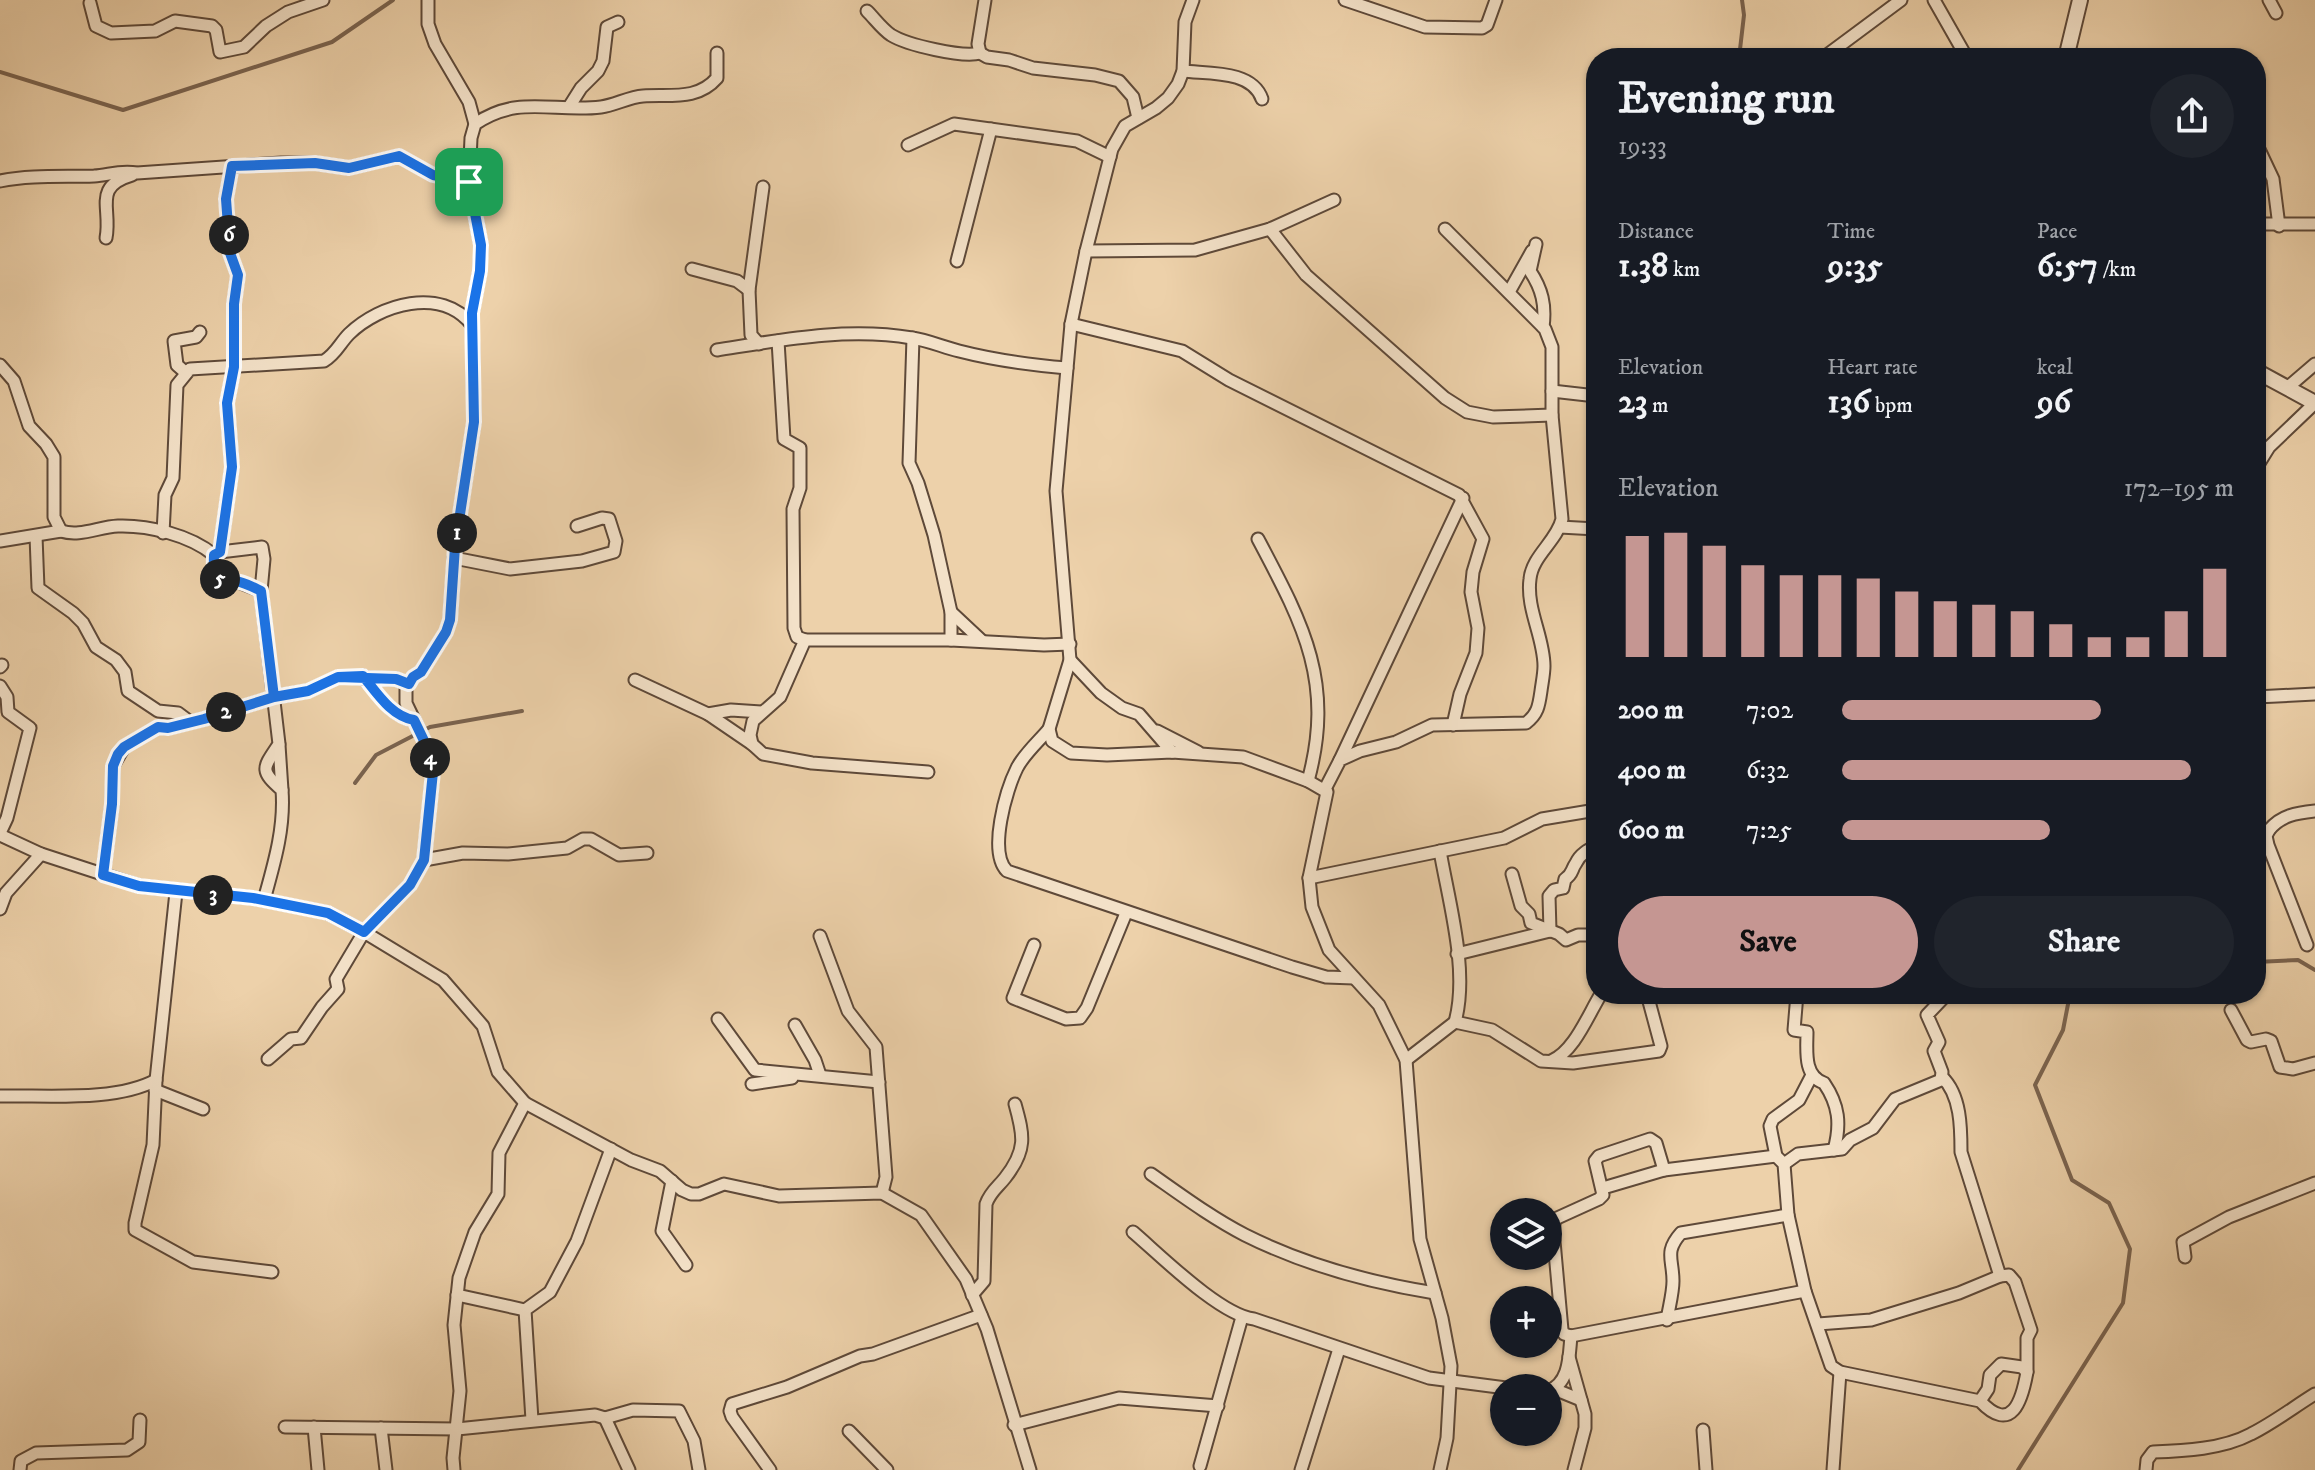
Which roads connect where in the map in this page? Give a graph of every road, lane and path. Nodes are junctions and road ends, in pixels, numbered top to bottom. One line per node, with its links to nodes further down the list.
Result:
1 (323, 0): 11 (street)
2 (428, 0): 24 (street)
3 (985, 0): 19 (street)
4 (1193, 0): 20 (street)
5 (1345, 0): 6 (street)
6 (1496, 0)
7 (1901, 0): 15 (street)
8 (1934, 0): 16 (street)
9 (2080, 0): 17 (street)
10 (2269, 0): 13 (street)
11 (90, 3)
12 (867, 11): 19 (street)
13 (2276, 13)
14 (618, 22): 22 (street)
15 (1836, 48)
16 (1961, 48)
17 (2068, 48)
18 (717, 53): 22 (street)
19 (980, 53): 23 (street)
20 (1183, 71): 21 (street); 23 (street)
21 (1262, 99)
22 (569, 107): 24 (street)
23 (1138, 118): 27 (street)
24 (475, 124): 32 (street)
25 (991, 129): 26 (street); 27 (street); 42 (street)
26 (908, 145)
27 (1110, 157): 41 (street)
28 (2266, 164): 37 (street)
29 (232, 166): 30 (street); 32 (street); 56 (street)
30 (137, 173): 31 (street); 40 (street)
31 (0, 181)
32 (469, 182): 47 (street)
33 (763, 187): 44 (street)
34 (1334, 200): 38 (street)
35 (2315, 224): 37 (street)
36 (2266, 225): 37 (street)
37 (2279, 226)
38 (1270, 229): 41 (street); 64 (street)
39 (1445, 229): 45 (street)
40 (106, 238)
41 (1086, 251): 46 (street)
42 (957, 261)
43 (692, 269): 44 (street)
44 (749, 290): 52 (street)
45 (1509, 292): 48 (street); 48 (street)
46 (1071, 324): 57 (street); 66 (street)
47 (472, 325): 56 (street); 76 (street)
48 (1543, 327): 61 (street)
49 (200, 332): 58 (street)
50 (913, 338): 51 (street); 57 (street); 78 (street)
51 (778, 341): 52 (street); 79 (street)
52 (759, 344): 53 (street)
53 (717, 350)
54 (2315, 364): 60 (street)
55 (0, 365): 70 (street)
56 (234, 367): 58 (street); 75 (street)
57 (1067, 368): 82 (street)
58 (185, 372): 71 (street)
59 (2266, 376): 60 (street)
60 (2287, 388): 63 (street)
61 (1552, 391): 62 (street); 64 (street)
62 (1586, 395)
63 (2315, 403): 65 (street)
64 (1552, 415): 68 (street)
65 (2266, 452)
66 (1463, 498): 95 (street); 101 (street)
67 (577, 526): 76 (street)
68 (1560, 527): 69 (street); 95 (street)
69 (1586, 528)
70 (61, 531): 71 (street); 72 (street)
71 (163, 533): 75 (street)
72 (36, 536): 74 (street); 94 (street)
73 (1258, 539): 103 (street)
74 (0, 541)
75 (217, 553): 77 (street); 77 (street)
76 (454, 558): 86 (street)
77 (261, 591): 90 (street)
78 (951, 612): 80 (street); 81 (street)
79 (805, 640): 80 (street); 91 (street)
80 (951, 640): 81 (street)
81 (982, 641): 82 (street)
82 (1070, 644): 83 (street)
83 (1070, 660): 96 (street); 97 (street)
84 (363, 676): 86 (street); 90 (street); 93 (street)
85 (635, 680): 92 (street)
86 (409, 684): 93 (street)
87 (0, 686): 108 (street)
88 (2315, 694): 89 (street)
89 (2266, 696)
90 (274, 697): 94 (street); 119 (street)
91 (761, 712): 92 (street); 98 (street)
92 (708, 714): 98 (street)
93 (414, 720): 114 (street)
94 (190, 722): 116 (street)
95 (1453, 725): 101 (street)
96 (1049, 729): 99 (street); 121 (street)
97 (1156, 731): 99 (street); 100 (street)
98 (752, 744): 102 (street)
99 (1172, 752): 100 (street)
100 (1201, 754): 103 (street)
101 (1340, 760): 104 (street)
102 (928, 772)
103 (1308, 781): 104 (street)
104 (1325, 789): 117 (street)
105 (2315, 811): 107 (street)
106 (1586, 812): 110 (street)
107 (2266, 829)
108 (0, 834): 112 (street)
109 (2266, 836): 127 (street)
110 (1440, 851): 117 (street); 128 (street)
111 (647, 853): 114 (street)
112 (41, 854): 116 (street); 120 (street)
113 (1586, 854): 122 (street)
114 (424, 860): 123 (street)
115 (1512, 874): 122 (street)
116 (103, 875): 118 (street)
117 (1309, 878): 129 (street)
118 (176, 892): 119 (street); 147 (street)
119 (264, 900): 123 (street)
120 (0, 907)
121 (1126, 913): 126 (street); 129 (street)
122 (1550, 931): 124 (street); 128 (street)
123 (364, 932): 138 (street); 149 (street)
124 (1586, 935)
125 (820, 936): 145 (street)
126 (1034, 945)
127 (2307, 945)
128 (1457, 954): 136 (street)
129 (1354, 978): 139 (street)
130 (1595, 1004): 140 (street)
131 (1650, 1004): 140 (street)
132 (1796, 1004): 143 (street)
133 (1937, 1004): 144 (street)
134 (2231, 1010): 141 (street)
135 (718, 1019): 142 (street)
136 (1455, 1022): 139 (street); 140 (street)
137 (795, 1025): 142 (street)
138 (268, 1059)
139 (1406, 1060): 168 (street)
140 (1550, 1062)
141 (2315, 1063)
142 (814, 1074): 145 (street); 146 (street)
143 (1812, 1075): 153 (street); 154 (street)
144 (1942, 1077): 153 (street); 166 (street)
145 (879, 1082): 160 (street)
146 (752, 1084)
147 (156, 1085): 148 (street); 151 (street); 165 (street)
148 (0, 1096)
149 (525, 1103): 152 (street); 169 (street)
150 (1015, 1104): 170 (street)
151 (203, 1109)
152 (611, 1149): 157 (street); 171 (street)
153 (1834, 1150): 154 (street)
154 (1780, 1160): 155 (street); 161 (street)
155 (1664, 1170): 159 (street); 159 (street)
156 (1151, 1174): 168 (street)
157 (672, 1181): 160 (street); 164 (street)
158 (2315, 1183): 163 (street)
159 (1603, 1188): 176 (street)
160 (882, 1193): 170 (street)
161 (1788, 1215): 167 (street); 174 (street)
162 (1133, 1232): 173 (street)
163 (2185, 1257)
164 (686, 1265)
165 (272, 1272)
166 (2000, 1276): 175 (street); 180 (street)
167 (1805, 1291): 174 (street); 175 (street)
168 (1435, 1293): 182 (street)
169 (457, 1295): 171 (street); 196 (street)
170 (972, 1295): 172 (street)
171 (525, 1310): 191 (street)
172 (981, 1315): 192 (street); 206 (street)
173 (1242, 1317): 177 (street); 188 (street)
174 (1667, 1320): 176 (street)
175 (1818, 1324): 179 (street)
176 (1571, 1336): 178 (street)
177 (1339, 1349): 182 (street); 209 (street)
178 (1569, 1357): 181 (street); 186 (street)
179 (1840, 1372): 187 (street); 213 (street)
180 (2027, 1372): 187 (street); 187 (street)
181 (1562, 1378)
182 (1452, 1382): 183 (street); 210 (street)
183 (1490, 1386)
184 (1562, 1394): 186 (street)
185 (2315, 1394): 214 (street)
186 (1581, 1400): 211 (street)
187 (1980, 1401)
188 (1218, 1406): 192 (street); 199 (street)
189 (605, 1418): 191 (street); 204 (street); 205 (street)
190 (140, 1420): 200 (street)
191 (532, 1420): 196 (street)
192 (1014, 1425): 208 (street)
193 (285, 1427): 194 (street)
194 (314, 1427): 195 (street); 201 (street)
195 (381, 1428): 196 (street); 202 (street)
196 (457, 1429): 203 (street)
197 (1703, 1430): 212 (street)
198 (849, 1431): 207 (street)
199 (1200, 1466)
200 (20, 1470)
201 (318, 1470)
202 (386, 1470)
203 (454, 1470)
204 (629, 1470)
205 (699, 1470)
206 (770, 1470)
207 (887, 1470)
208 (1030, 1470)
209 (1301, 1470)
210 (1440, 1470)
211 (1574, 1470)
212 (1706, 1470)
213 (1833, 1470)
214 (2146, 1470)

